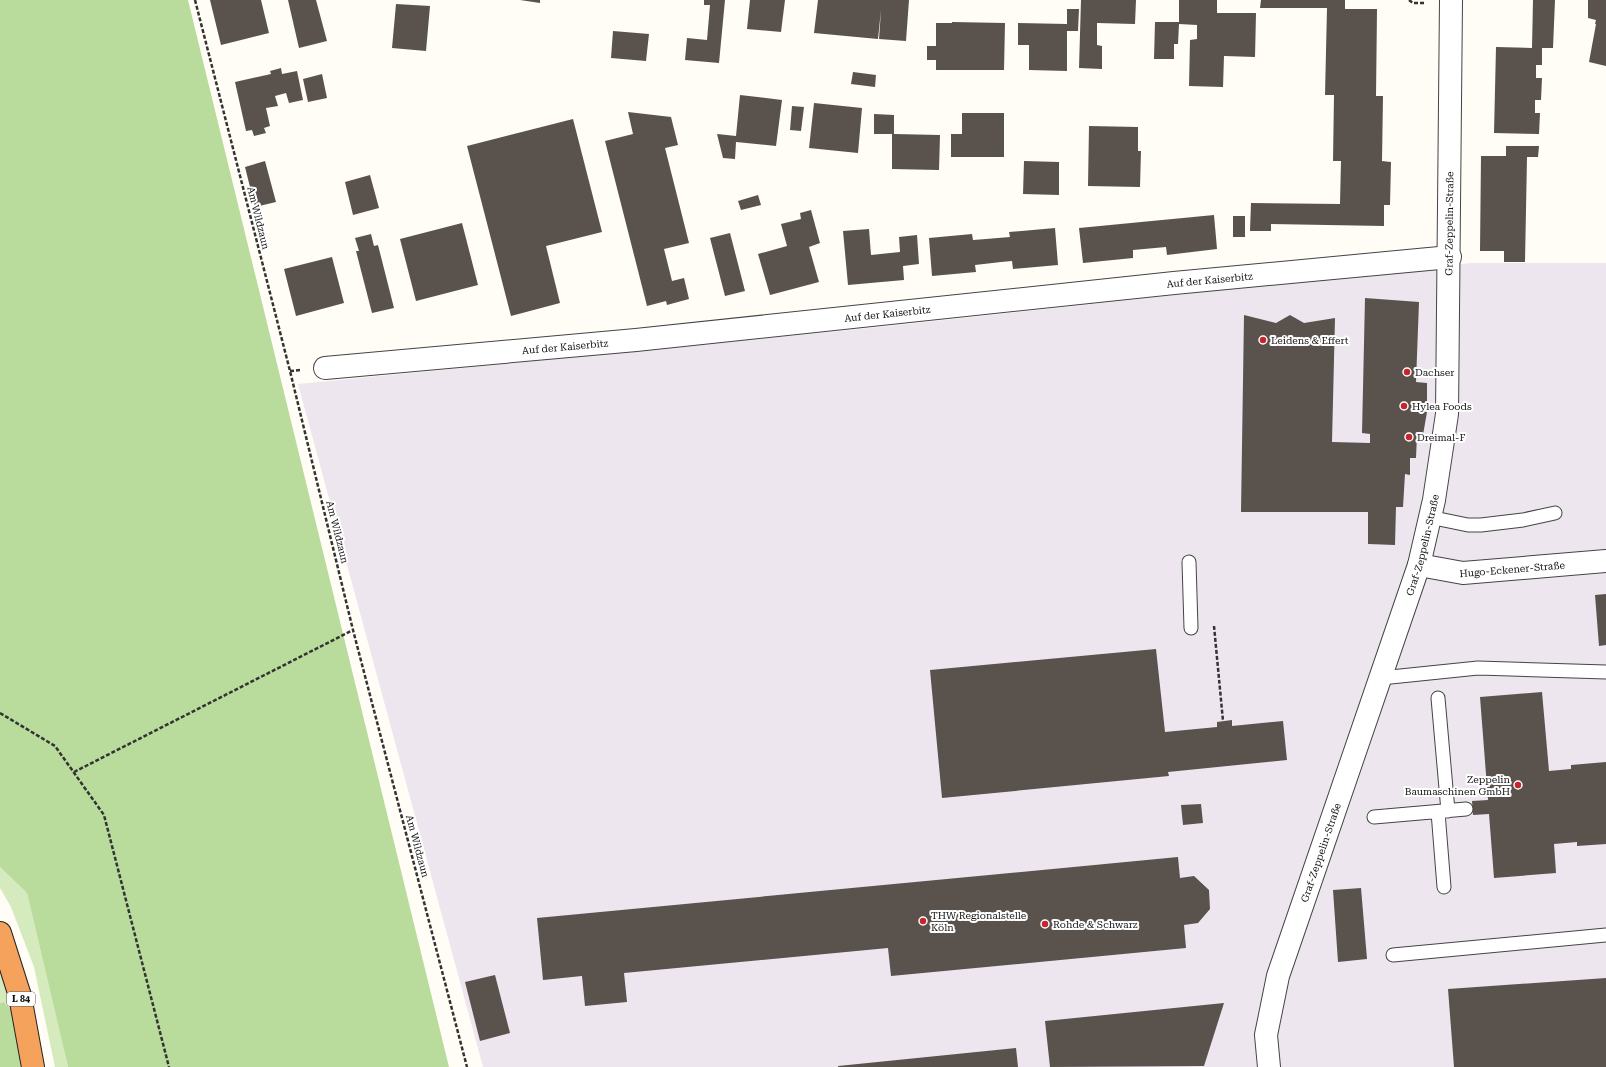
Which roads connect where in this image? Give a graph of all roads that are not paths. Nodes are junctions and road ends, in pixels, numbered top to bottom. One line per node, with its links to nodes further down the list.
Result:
1 (1451, 0): 2 (street, Graf-Zeppelin-Straße)
2 (1450, 257): 3 (street, Auf der Kaiserbitz); 5 (street, Graf-Zeppelin-Straße)
3 (325, 368)
4 (1555, 513): 5 (lane)
5 (1429, 517): 8 (street, Graf-Zeppelin-Straße)
6 (1606, 561): 8 (street, Hugo-Eckener-Straße)
7 (1189, 562): 9 (lane)
8 (1419, 565): 11 (street, Graf-Zeppelin-Straße)
9 (1191, 628)
10 (1606, 672): 11 (lane)
11 (1381, 678): 21 (street, Graf-Zeppelin-Straße)
12 (1438, 698): 14 (lane)
13 (1466, 809): 14 (lane)
14 (1443, 811): 15 (lane); 16 (lane)
15 (1374, 817)
16 (1444, 887)
17 (0, 933): 20 (highway, L 84)
18 (1606, 935): 19 (lane)
19 (1393, 955)
20 (33, 1067)
21 (1269, 1067)

